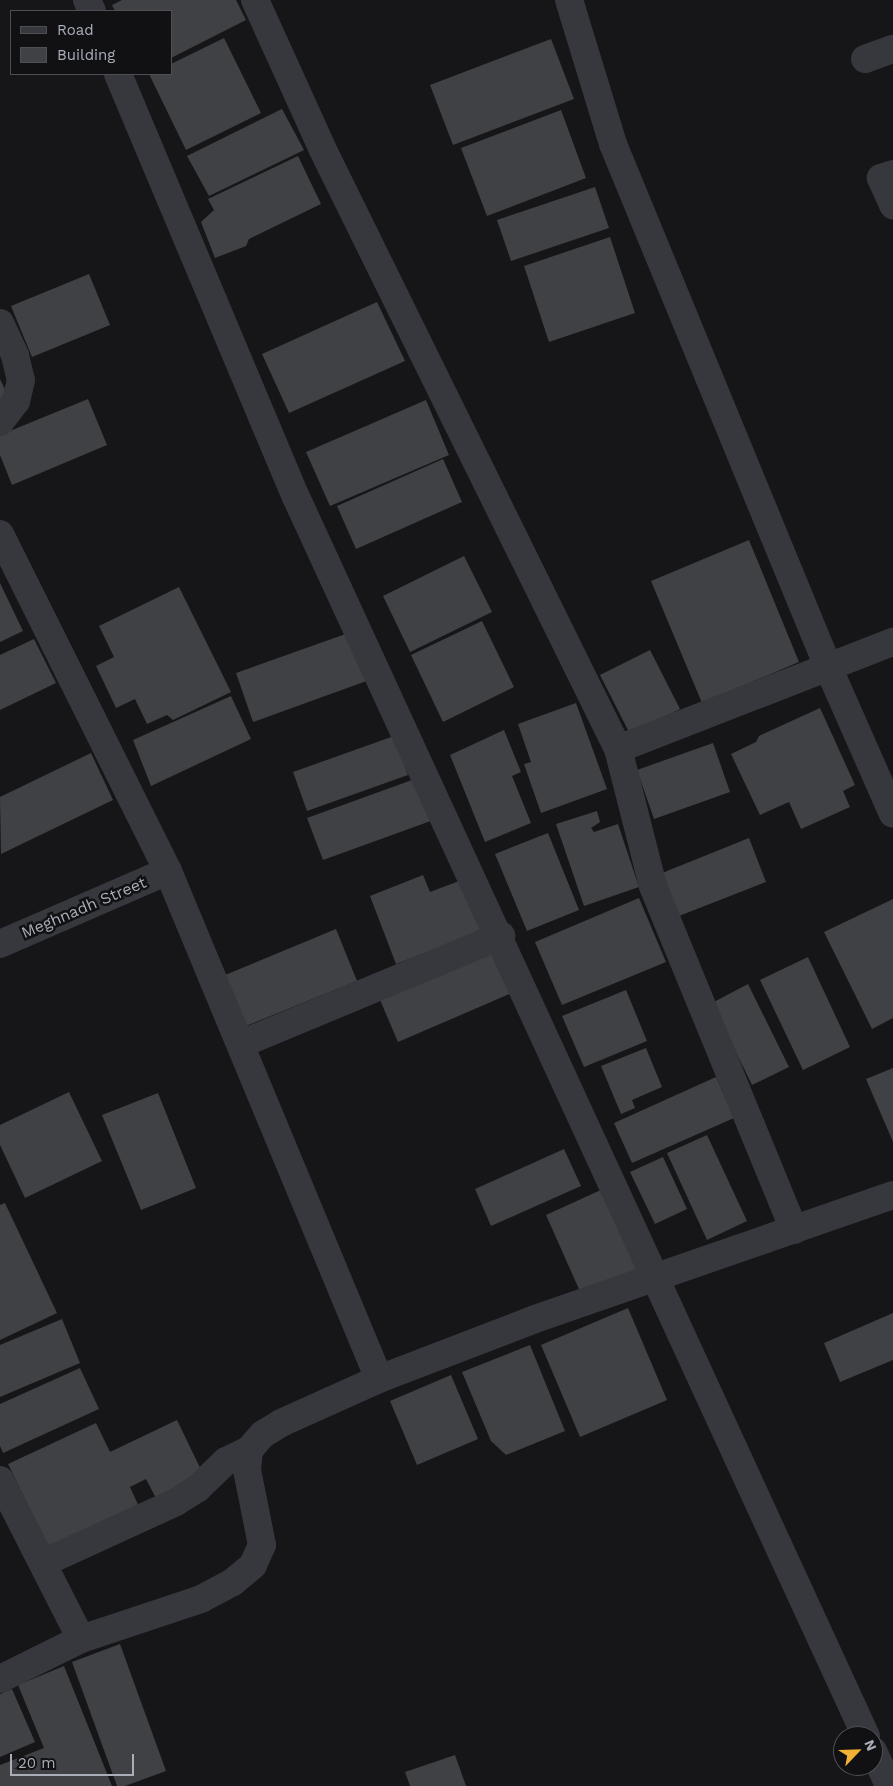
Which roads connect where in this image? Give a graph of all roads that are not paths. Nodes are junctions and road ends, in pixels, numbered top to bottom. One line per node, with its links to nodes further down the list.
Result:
1 (255, 0): 13 (street)
2 (569, 0): 12 (street)
3 (893, 49): 4 (street)
4 (865, 59)
5 (118, 75): 16 (street)
6 (893, 174): 7 (street)
7 (893, 205)
8 (0, 323): 9 (street)
9 (0, 422)
10 (0, 534): 15 (street)
11 (893, 642): 12 (street)
12 (830, 669): 13 (street); 14 (street)
13 (618, 749): 20 (street)
14 (893, 814)
15 (168, 871): 17 (street, Meghnadh Street); 18 (street)
16 (501, 936): 18 (street); 21 (street)
17 (0, 944)
18 (241, 1044): 22 (street)
19 (893, 1196): 20 (street)
20 (794, 1230): 21 (street)
21 (658, 1277): 22 (street); 28 (street)
22 (379, 1379): 23 (street)
23 (249, 1450): 25 (street); 26 (street)
24 (0, 1480): 25 (street)
25 (43, 1563): 26 (street)
26 (81, 1639): 27 (street)
27 (0, 1679)
28 (861, 1726)
29 (883, 1773): 30 (street)
30 (889, 1786)

